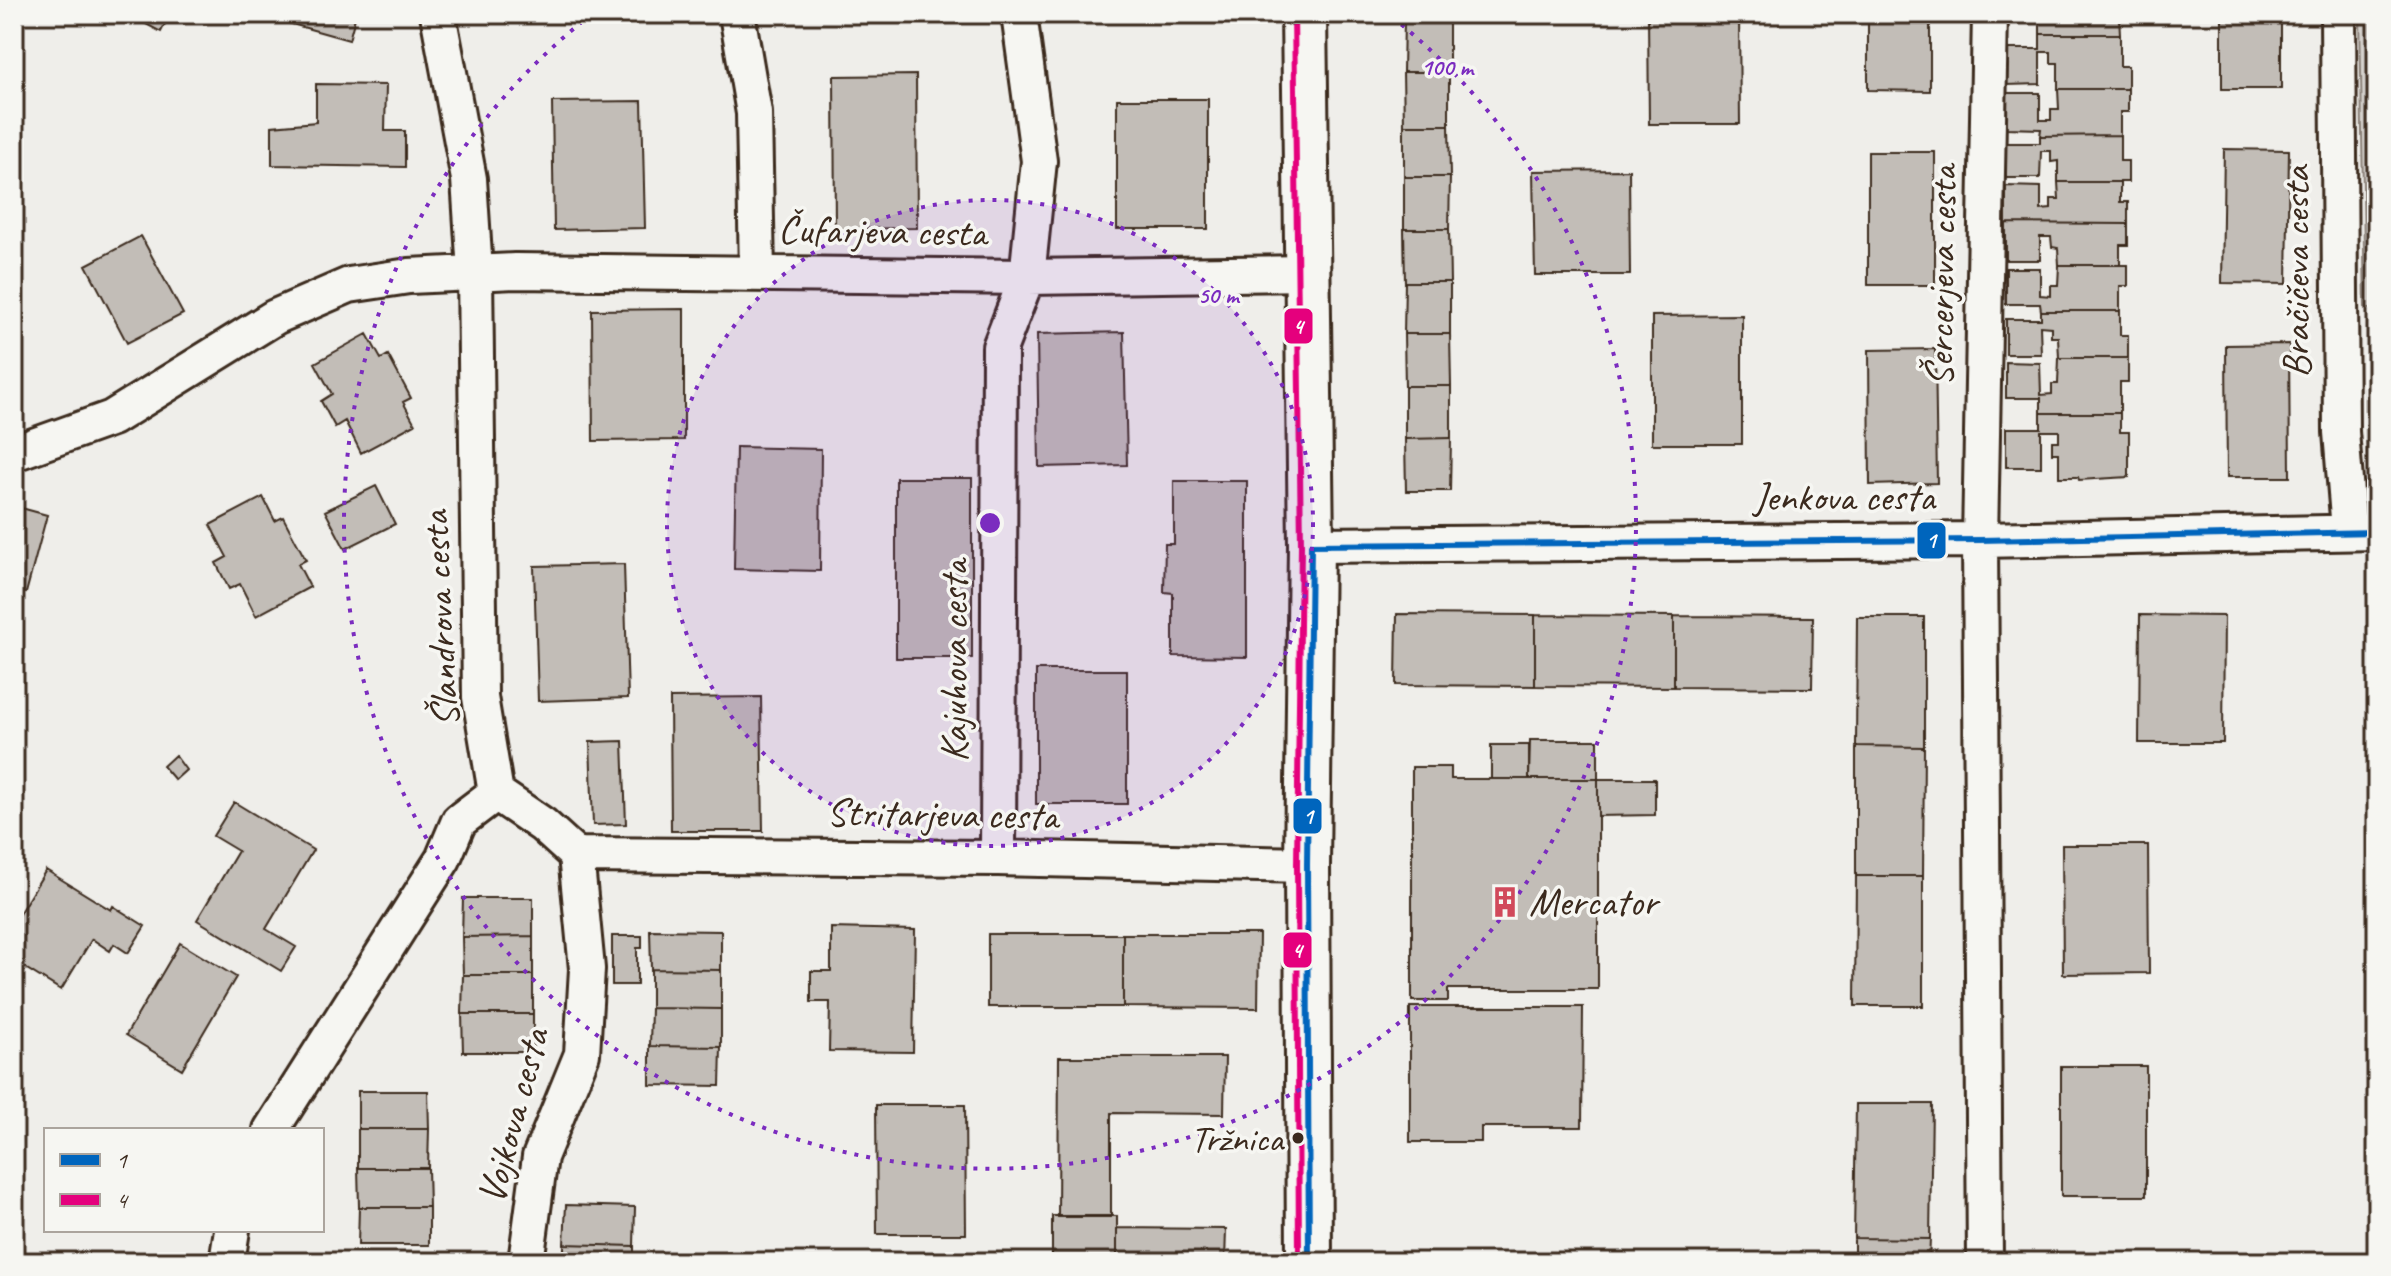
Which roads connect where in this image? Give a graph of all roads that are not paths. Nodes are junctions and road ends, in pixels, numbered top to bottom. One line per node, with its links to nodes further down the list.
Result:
1 (438, 14): 7 (street, Šlandrova cesta)
2 (737, 14): 9 (street, Čufarjeva cesta)
3 (1019, 14): 10 (street, Kajuhova cesta)
4 (1304, 14): 8 (main road)
5 (1990, 14): 13 (street, Šercerjeva cesta)
6 (2338, 14): 12 (street, Bračičeva cesta)
7 (475, 272): 9 (street); 11 (street); 15 (street, Šlandrova cesta)
8 (1305, 273): 10 (street); 14 (main road)
9 (757, 274): 10 (street, Čufarjeva cesta)
10 (1027, 277): 17 (street, Kajuhova cesta)
11 (14, 453)
12 (2363, 531): 13 (street, Jenkova cesta)
13 (1980, 540): 14 (street, Jenkova cesta); 24 (street, Šercerjeva cesta)
14 (1311, 545): 18 (main road)
15 (496, 793): 16 (street); 19 (street)
16 (576, 855): 17 (street, Stritarjeva cesta); 22 (street, Vojkova cesta)
17 (998, 858): 18 (street, Stritarjeva cesta)
18 (1307, 865): 23 (main road)
19 (272, 1128)
20 (232, 1232): 21 (street)
21 (227, 1262)
22 (526, 1262)
23 (1309, 1262)
24 (1985, 1262)

